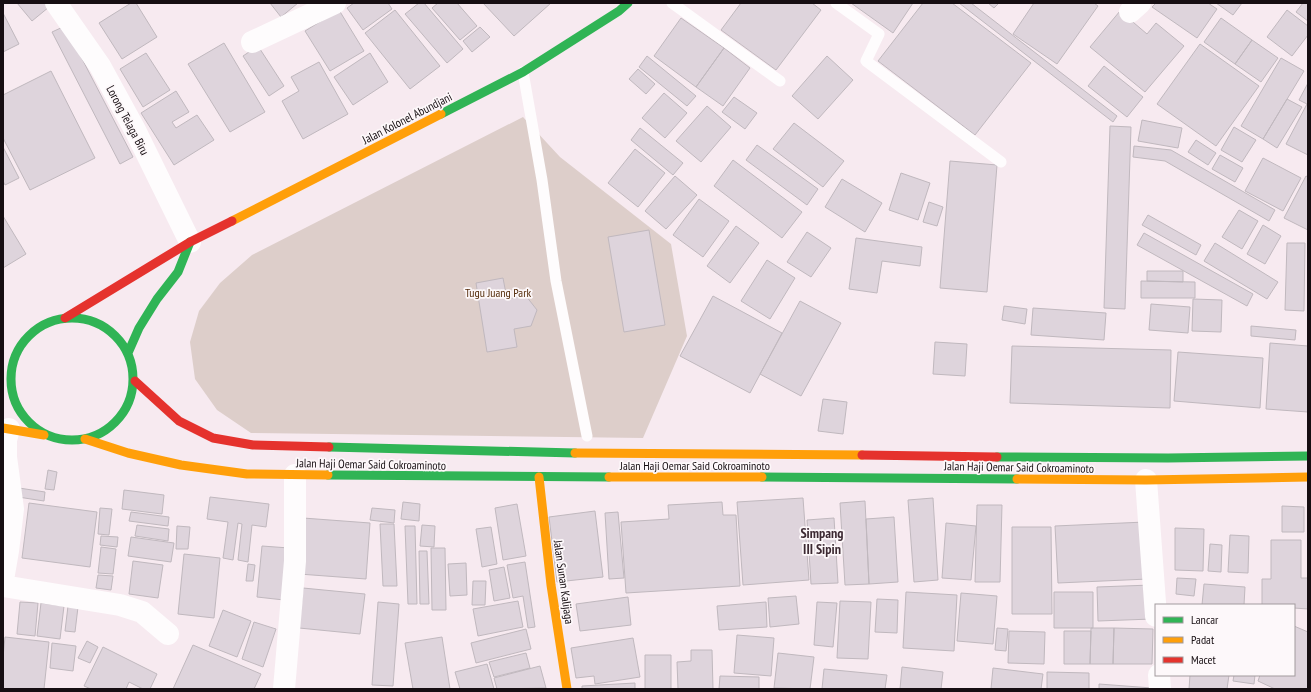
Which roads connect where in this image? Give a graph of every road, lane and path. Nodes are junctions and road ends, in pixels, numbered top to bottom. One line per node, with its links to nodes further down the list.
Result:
1 (56, 3): 10 (street, Lorong Telaga Biru)
2 (335, 3): 6 (street)
3 (672, 3): 8 (lane)
4 (836, 3): 9 (lane)
5 (619, 6): 7 (main road, Jalan Kolonel Abundjani)
6 (252, 42)
7 (523, 72): 10 (main road, Jalan Kolonel Abundjani); 18 (lane)
8 (780, 81)
9 (1001, 162)
10 (190, 242): 11 (main road, Jalan Kolonel Abundjani); 14 (main road)
11 (65, 318): 12 (main road); 14 (main road)
12 (37, 328): 13 (main road); 17 (main road)
13 (17, 336)
14 (128, 353): 15 (main road)
15 (135, 381): 19 (main road); 20 (main road, Jalan Haji Oemar Said Cokroaminoto)
16 (6, 428): 17 (main road); 25 (street)
17 (45, 435): 19 (main road)
18 (587, 436)
19 (85, 440): 21 (main road, Jalan Haji Oemar Said Cokroaminoto)
20 (1308, 456)
21 (295, 475): 22 (main road, Jalan Haji Oemar Said Cokroaminoto); 30 (street)
22 (539, 477): 24 (main road, Jalan Haji Oemar Said Cokroaminoto); 31 (main road, Jalan Sunan Kalijaga)
23 (1308, 478): 24 (main road, Jalan Haji Oemar Said Cokroaminoto)
24 (1146, 480): 27 (street)
25 (3, 580)
26 (3, 586): 28 (street)
27 (1155, 604)
28 (168, 634)
29 (1159, 676): 32 (street)
30 (284, 689)
31 (567, 689)
32 (1160, 689)

